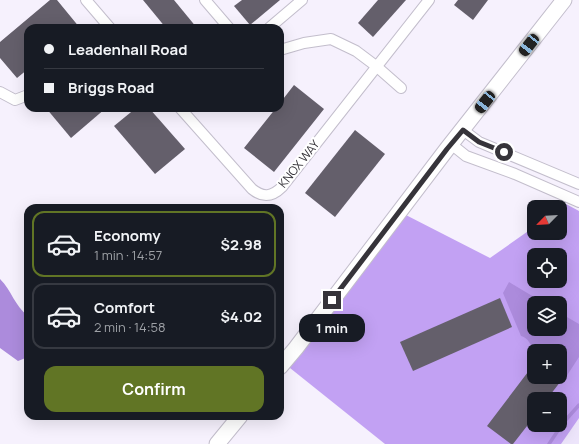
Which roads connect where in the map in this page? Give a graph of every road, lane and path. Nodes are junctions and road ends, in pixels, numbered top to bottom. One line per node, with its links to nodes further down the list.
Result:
1 (86, 0): 6 (street)
2 (206, 0): 7 (street)
3 (302, 0): 8 (street)
4 (429, 0): 10 (street)
5 (564, 0): 15 (street)
6 (107, 24)
7 (226, 24)
8 (274, 24)
9 (284, 49): 10 (street)
10 (376, 66): 11 (street); 14 (street, KNOX WAY)
11 (401, 88)
12 (0, 92): 13 (street)
13 (24, 97)
14 (184, 112)
15 (463, 130): 16 (street); 17 (street)
16 (451, 144): 18 (street); 19 (street)
17 (579, 184)
18 (579, 202)
19 (284, 362)
20 (237, 420): 21 (street)
21 (217, 444)

